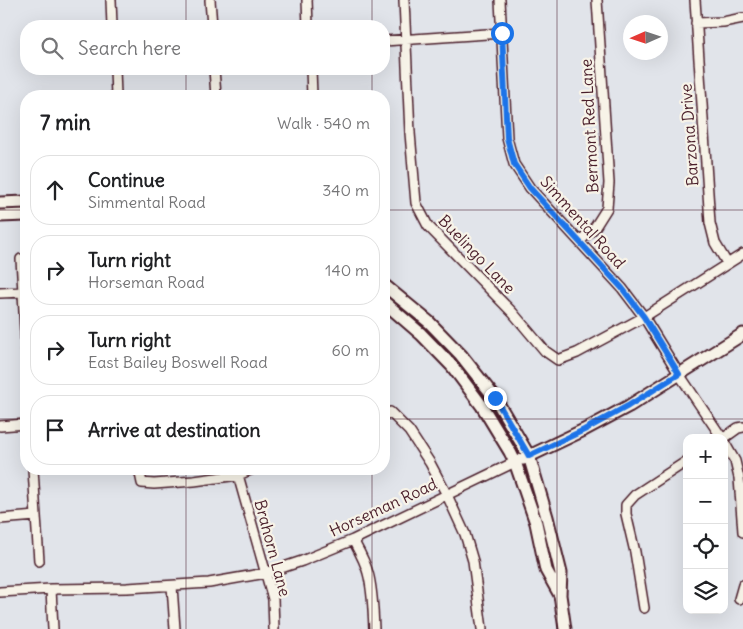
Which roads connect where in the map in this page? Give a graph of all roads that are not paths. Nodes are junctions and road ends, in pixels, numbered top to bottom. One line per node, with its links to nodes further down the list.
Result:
1 (111, 0): 9 (street)
2 (210, 0): 10 (street)
3 (307, 0): 11 (street)
4 (404, 0): 14 (street, Buelingo Lane)
5 (500, 0): 13 (street, Simmental Road)
6 (597, 0): 26 (street, Bermont Red Lane)
7 (695, 0): 12 (street, Barzona Drive)
8 (743, 18): 12 (street)
9 (112, 20)
10 (212, 20)
11 (308, 20)
12 (696, 23): 28 (street, Barzona Drive)
13 (502, 33): 14 (street); 26 (street, Simmental Road)
14 (406, 40): 15 (street); 33 (street, Buelingo Lane)
15 (390, 41)
16 (114, 75): 19 (street)
17 (214, 75): 20 (street)
18 (311, 75): 21 (street)
19 (116, 90)
20 (216, 90)
21 (312, 90)
22 (20, 202): 23 (street)
23 (0, 203)
24 (20, 215): 25 (street)
25 (0, 216)
26 (580, 241): 33 (street, Simmental Road)
27 (743, 254): 28 (street)
28 (727, 263): 33 (street)
29 (390, 290): 43 (street)
30 (20, 292): 31 (street)
31 (0, 293)
32 (390, 307): 44 (street)
33 (644, 317): 35 (street, Simmental Road)
34 (743, 334): 35 (street, Horseman Road)
35 (679, 374): 40 (street, Simmental Road); 43 (street, Horseman Road)
36 (390, 416): 49 (street)
37 (20, 424): 38 (street)
38 (0, 426)
39 (743, 427): 41 (street)
40 (720, 434)
41 (728, 435)
42 (728, 449): 52 (street)
43 (529, 456): 44 (street, Horseman Road); 60 (street)
44 (516, 462): 49 (street, Horseman Road); 60 (street)
45 (683, 465): 62 (street)
46 (33, 475): 50 (street)
47 (140, 475): 48 (street)
48 (238, 475): 55 (street, Brahorn Lane)
49 (448, 495): 53 (street, Horseman Road); 67 (street)
50 (36, 516): 51 (street); 54 (street)
51 (0, 519)
52 (743, 532)
53 (353, 540): 55 (street, Horseman Road); 66 (street)
54 (39, 561)
55 (266, 574): 57 (street, Horseman Road); 65 (street, Brahorn Lane)
56 (743, 585): 61 (street)
57 (172, 586): 58 (street, Horseman Road); 64 (street)
58 (51, 589): 59 (street, Horseman Road); 63 (street)
59 (0, 592)
60 (560, 595): 68 (street)
61 (739, 599)
62 (644, 608)
63 (53, 629)
64 (175, 629)
65 (274, 629)
66 (374, 629)
67 (482, 629)
68 (565, 629)

